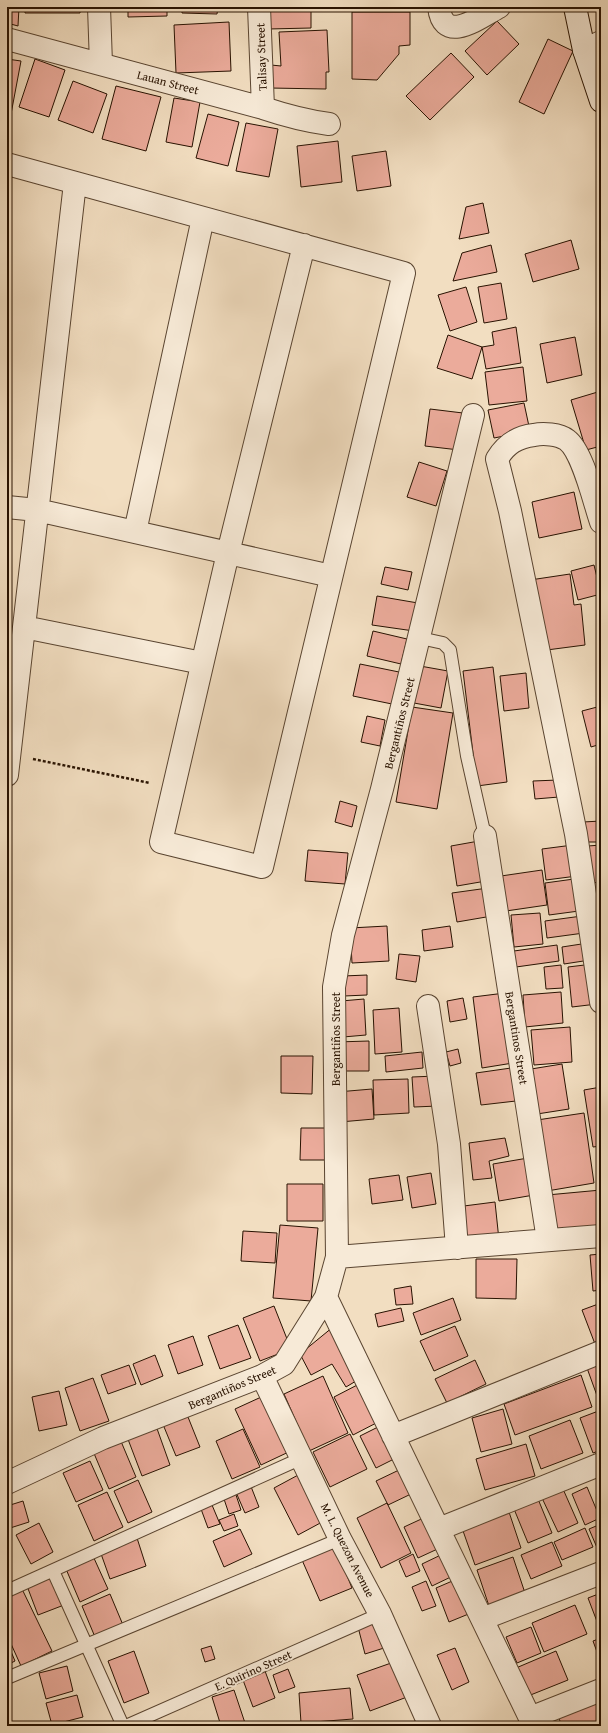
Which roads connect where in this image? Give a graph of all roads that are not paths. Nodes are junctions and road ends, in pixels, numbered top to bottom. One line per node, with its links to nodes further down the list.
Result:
1 (99, 7): 8 (street)
2 (259, 7): 10 (street, Talisay Street)
3 (439, 7): 4 (street)
4 (499, 7)
5 (575, 7): 7 (street)
6 (7, 39): 8 (street, Lauan Street)
7 (593, 46): 9 (street)
8 (101, 64): 10 (street, Lauan Street)
9 (601, 101)
10 (263, 108): 11 (street, Lauan Street)
11 (329, 124)
12 (7, 164): 13 (street)
13 (75, 183): 14 (street); 18 (street)
14 (202, 218): 15 (street); 20 (street)
15 (304, 245): 21 (street); 22 (street)
16 (473, 415): 24 (street, Bergantiños Street)
17 (7, 507): 18 (street)
18 (37, 510): 20 (street); 23 (street)
19 (601, 522): 28 (street)
20 (135, 532): 21 (street)
21 (228, 553): 22 (street); 25 (street)
22 (331, 576): 25 (street)
23 (24, 627): 25 (street); 26 (street)
24 (420, 638): 27 (lane); 33 (street, Bergantiños Street)
25 (202, 663)
26 (8, 764)
27 (485, 836): 31 (street, Bergantinos Street)
28 (601, 1002)
29 (428, 1006): 32 (street)
30 (601, 1236): 31 (street)
31 (548, 1240): 32 (street)
32 (457, 1248): 33 (street)
33 (337, 1257): 34 (street, Bergantiños Street)
34 (326, 1296): 36 (street, Bergantiños Street); 37 (street)
35 (601, 1352): 37 (street)
36 (262, 1376): 38 (street, M. L. Quezon Avenue); 40 (street, Bergantiños Street)
37 (393, 1436): 41 (street)
38 (302, 1458): 42 (street, M. L. Quezon Avenue); 43 (lane)
39 (601, 1464): 41 (street)
40 (7, 1483)
41 (439, 1529): 47 (street)
42 (340, 1540): 46 (street, M. L. Quezon Avenue); 48 (lane)
43 (54, 1571): 45 (lane); 48 (lane)
44 (601, 1573): 47 (street)
45 (7, 1592)
46 (380, 1614): 51 (lane, E. Quirino Street); 52 (street, M. L. Quezon Avenue)
47 (482, 1619): 50 (street)
48 (86, 1645): 49 (lane); 51 (lane)
49 (7, 1678)
50 (601, 1690)
51 (124, 1726)
52 (430, 1726)

